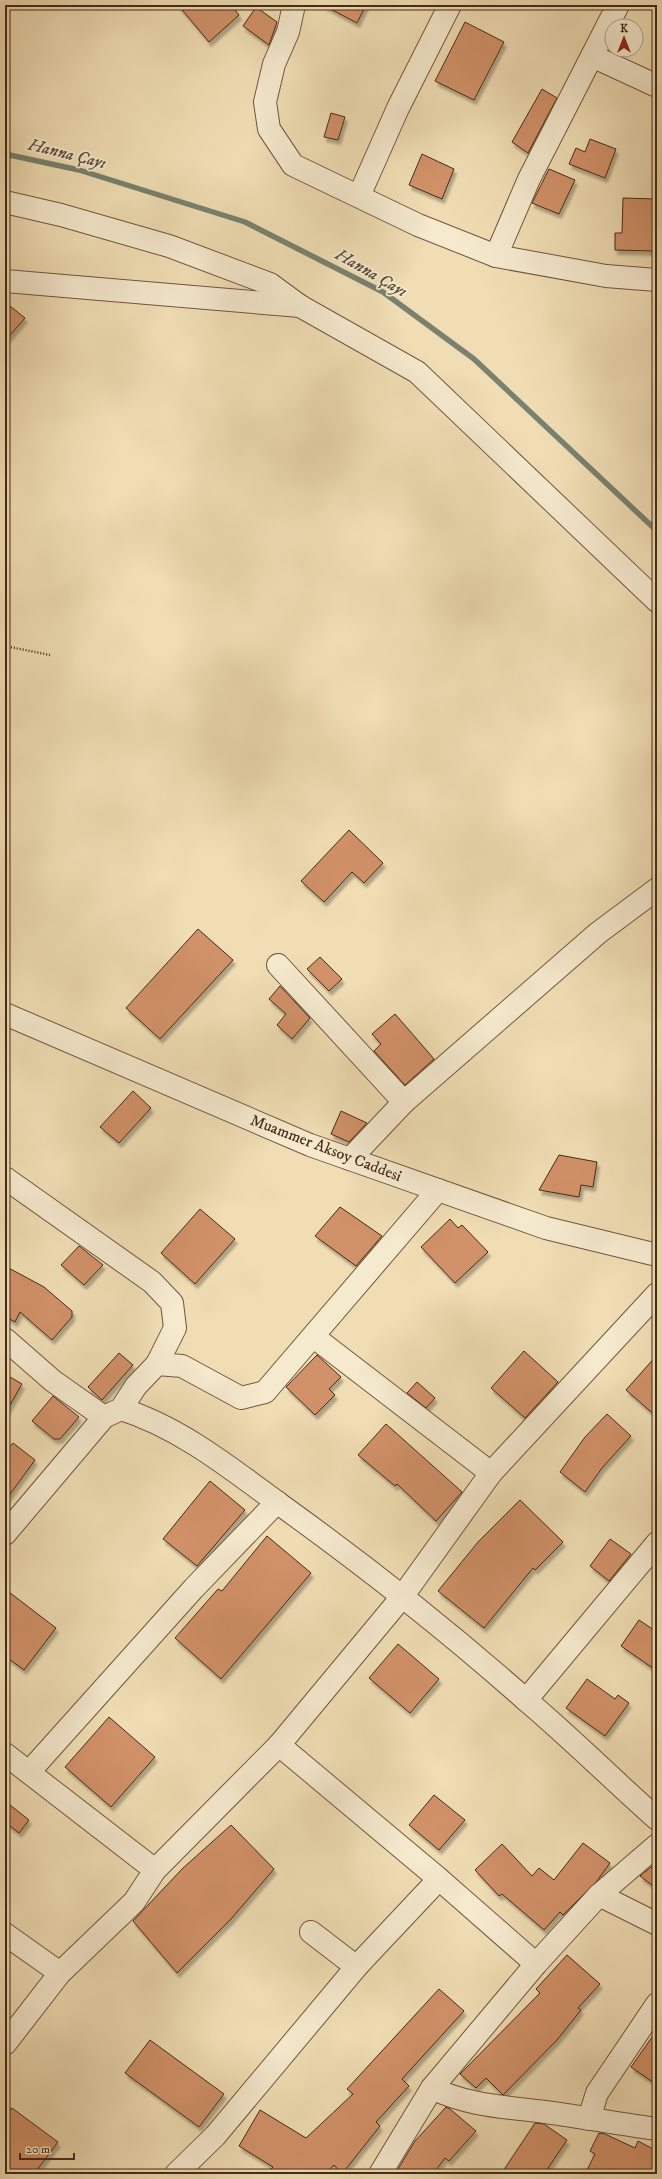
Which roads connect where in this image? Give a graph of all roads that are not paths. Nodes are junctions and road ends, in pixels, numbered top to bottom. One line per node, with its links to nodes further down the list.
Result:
1 (294, 5): 6 (street)
2 (450, 5): 6 (street)
3 (618, 5): 4 (street)
4 (592, 56): 5 (street); 8 (street)
5 (657, 86)
6 (359, 196): 8 (street)
7 (5, 202): 11 (street)
8 (496, 256): 9 (street)
9 (657, 280)
10 (5, 281): 11 (street)
11 (300, 306): 12 (street)
12 (657, 601)
13 (657, 889): 16 (street)
14 (278, 965): 16 (street)
15 (5, 1014): 17 (street, Muammer Aksoy Caddesi)
16 (404, 1102): 17 (street)
17 (350, 1159): 19 (street, Muammer Aksoy Caddesi)
18 (5, 1178): 24 (street)
19 (438, 1190): 20 (street, Muammer Aksoy Caddesi); 22 (street)
20 (657, 1255)
21 (657, 1294): 26 (street)
22 (314, 1337): 24 (street); 26 (street)
23 (5, 1339): 25 (street)
24 (157, 1364): 25 (street)
25 (112, 1413): 27 (street); 28 (street)
26 (491, 1473): 30 (street)
27 (277, 1502): 30 (street); 34 (street)
28 (5, 1534)
29 (657, 1543): 31 (street)
30 (402, 1597): 31 (street); 32 (street)
31 (526, 1700): 35 (street)
32 (279, 1745): 37 (street); 38 (street)
33 (5, 1754): 34 (street)
34 (29, 1772): 37 (street)
35 (657, 1819)
36 (657, 1845): 39 (street)
37 (155, 1870): 45 (street)
38 (439, 1879): 43 (street); 44 (street)
39 (599, 1895): 40 (street); 43 (street)
40 (657, 1924)
41 (311, 1932): 44 (street)
42 (5, 1934): 45 (street)
43 (536, 1964): 48 (street)
44 (358, 1965): 51 (street)
45 (60, 1973): 47 (street)
46 (657, 2004): 49 (street)
47 (5, 2044)
48 (432, 2088): 49 (street); 52 (street)
49 (589, 2119): 50 (street)
50 (657, 2130)
51 (176, 2174)
52 (380, 2174)

